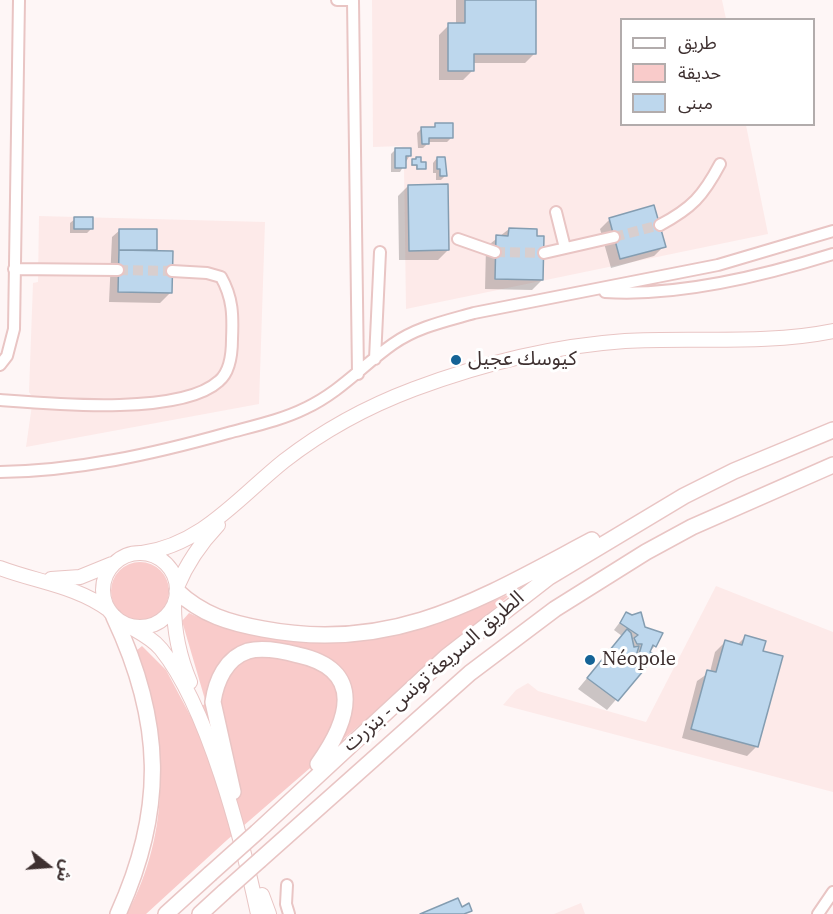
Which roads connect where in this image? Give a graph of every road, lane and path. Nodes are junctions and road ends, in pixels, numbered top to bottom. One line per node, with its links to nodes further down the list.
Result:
1 (19, 0): 16 (street)
2 (337, 0): 3 (street)
3 (353, 0): 24 (street)
4 (720, 164): 6 (street)
5 (556, 212): 10 (street)
6 (660, 225)
7 (833, 231): 14 (street)
8 (614, 237): 10 (street)
9 (458, 239): 12 (street)
10 (565, 248): 13 (street)
11 (380, 252): 22 (street)
12 (495, 252)
13 (544, 253)
14 (763, 253): 19 (street); 20 (street)
15 (833, 254): 19 (street)
16 (15, 269): 17 (street); 23 (street)
17 (118, 270)
18 (172, 271): 25 (street)
19 (769, 273): 20 (street)
20 (593, 291): 22 (street)
21 (833, 331): 30 (main road)
22 (375, 359): 24 (street)
23 (0, 365)
24 (358, 374): 28 (street)
25 (0, 400)
26 (833, 430): 29 (highway, الطريق السريعة تونس - بنزرت)
27 (833, 465): 43 (highway, الطريق السريعة تونس - بنزرت, bridge)
28 (0, 472)
29 (684, 496): 35 (highway); 37 (highway, الطريق السريعة تونس - بنزرت)
30 (242, 499): 31 (main road); 35 (main road)
31 (142, 553): 32 (main road); 35 (main road)
32 (117, 561): 34 (main road); 36 (main road)
33 (0, 568): 34 (main road)
34 (33, 578): 36 (main road)
35 (176, 594): 36 (main road); 38 (main road)
36 (116, 618): 41 (highway); 44 (main road)
37 (302, 788): 38 (highway); 42 (highway, الطريق السريعة تونس - بنزرت, bridge)
38 (233, 792): 45 (main road)
39 (287, 885): 46 (street)
40 (833, 892): 47 (street)
41 (118, 914)
42 (166, 914)
43 (200, 914)
44 (258, 914)
45 (268, 914)
46 (289, 914)
47 (818, 914)

